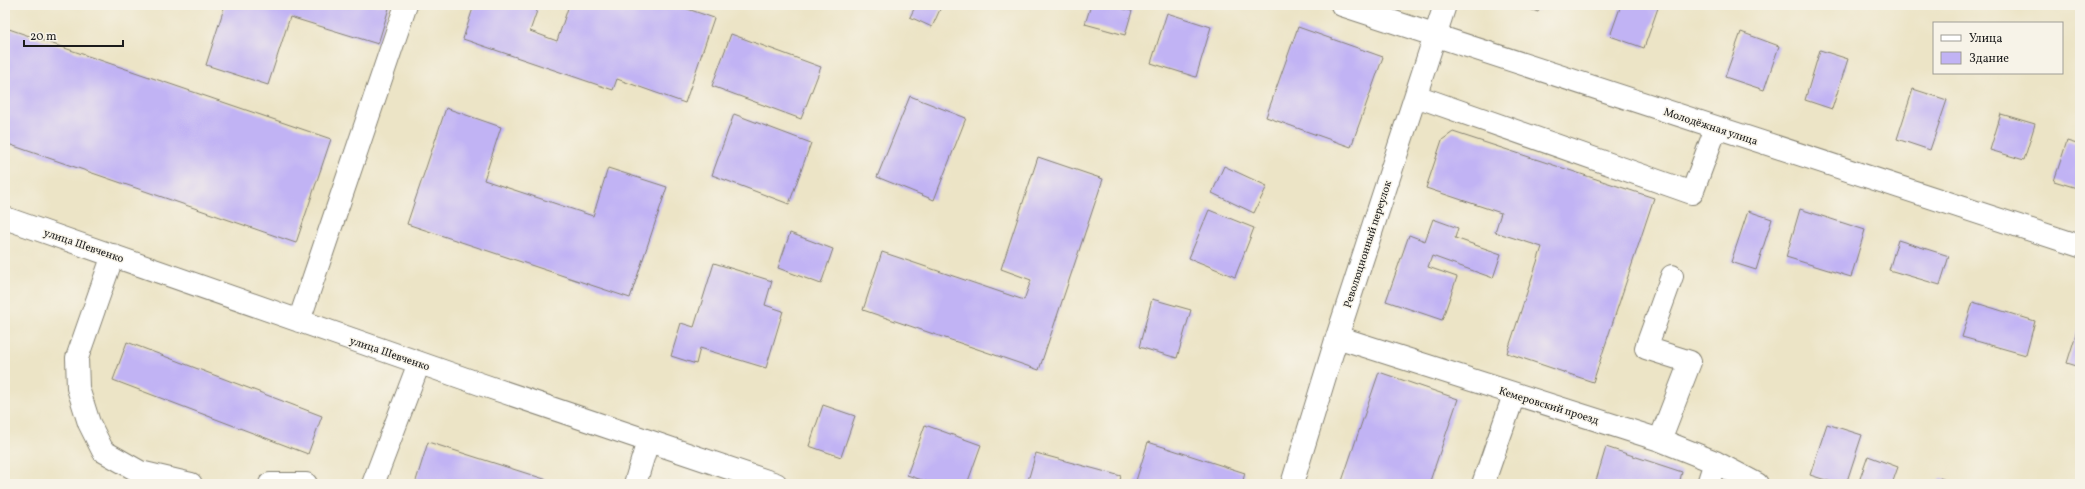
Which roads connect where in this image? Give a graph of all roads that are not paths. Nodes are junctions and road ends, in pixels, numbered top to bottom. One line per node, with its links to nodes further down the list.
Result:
1 (406, 5): 11 (street)
2 (1342, 5): 4 (street, Молодёжная улица)
3 (1445, 5): 4 (street, Революционный переулок)
4 (1436, 34): 5 (street, Революционный переулок); 6 (street, Молодёжная улица)
5 (1416, 96): 6 (street); 12 (street, Революционный переулок)
6 (1716, 128): 8 (street, Молодёжная улица)
7 (5, 218): 9 (street, улица Шевченко)
8 (2080, 246)
9 (113, 255): 11 (street, улица Шевченко); 18 (street)
10 (1672, 276): 15 (street)
11 (299, 321): 13 (street, улица Шевченко)
12 (1337, 337): 14 (street, Кемеровский проезд); 24 (street, Революционный переулок)
13 (419, 363): 16 (street, улица Шевченко); 21 (street)
14 (1514, 395): 15 (street, Кемеровский проезд); 25 (street)
15 (1660, 440): 17 (street, Кемеровский проезд)
16 (648, 441): 22 (street); 23 (street, улица Шевченко)
17 (1715, 462): 26 (street); 27 (street, Кемеровский проезд)
18 (191, 484)
19 (270, 484): 20 (street)
20 (306, 484)
21 (373, 484)
22 (635, 484)
23 (776, 484)
24 (1292, 484)
25 (1483, 484)
26 (1708, 484)
27 (1757, 484)

